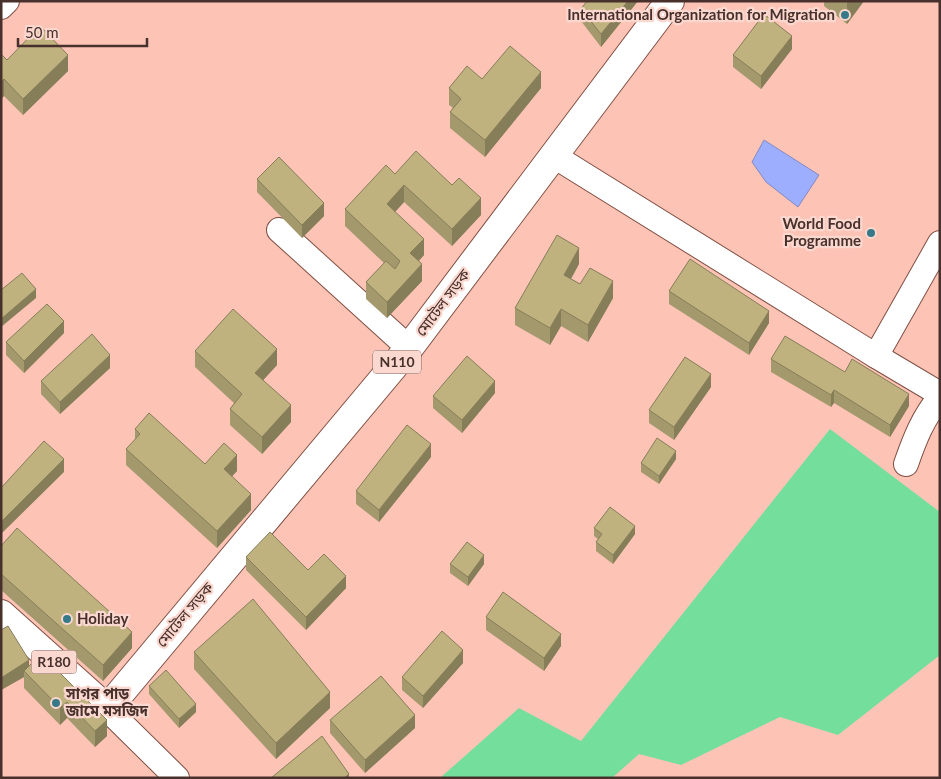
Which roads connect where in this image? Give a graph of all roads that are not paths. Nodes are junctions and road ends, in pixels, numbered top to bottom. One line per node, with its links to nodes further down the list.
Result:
1 (7, 1): 3 (street)
2 (670, 1): 4 (main road, মোটেল সড়ক / N110)
3 (1, 7)
4 (554, 156): 7 (main road, মোটেল সড়ক / N110); 8 (street)
5 (279, 230): 7 (street)
6 (940, 243): 8 (street)
7 (410, 348): 12 (main road, মোটেল সড়ক / N110)
8 (876, 356): 9 (street)
9 (940, 395): 10 (street)
10 (906, 464)
11 (1, 614): 12 (main road, R180)
12 (107, 709): 13 (street)
13 (177, 778)

